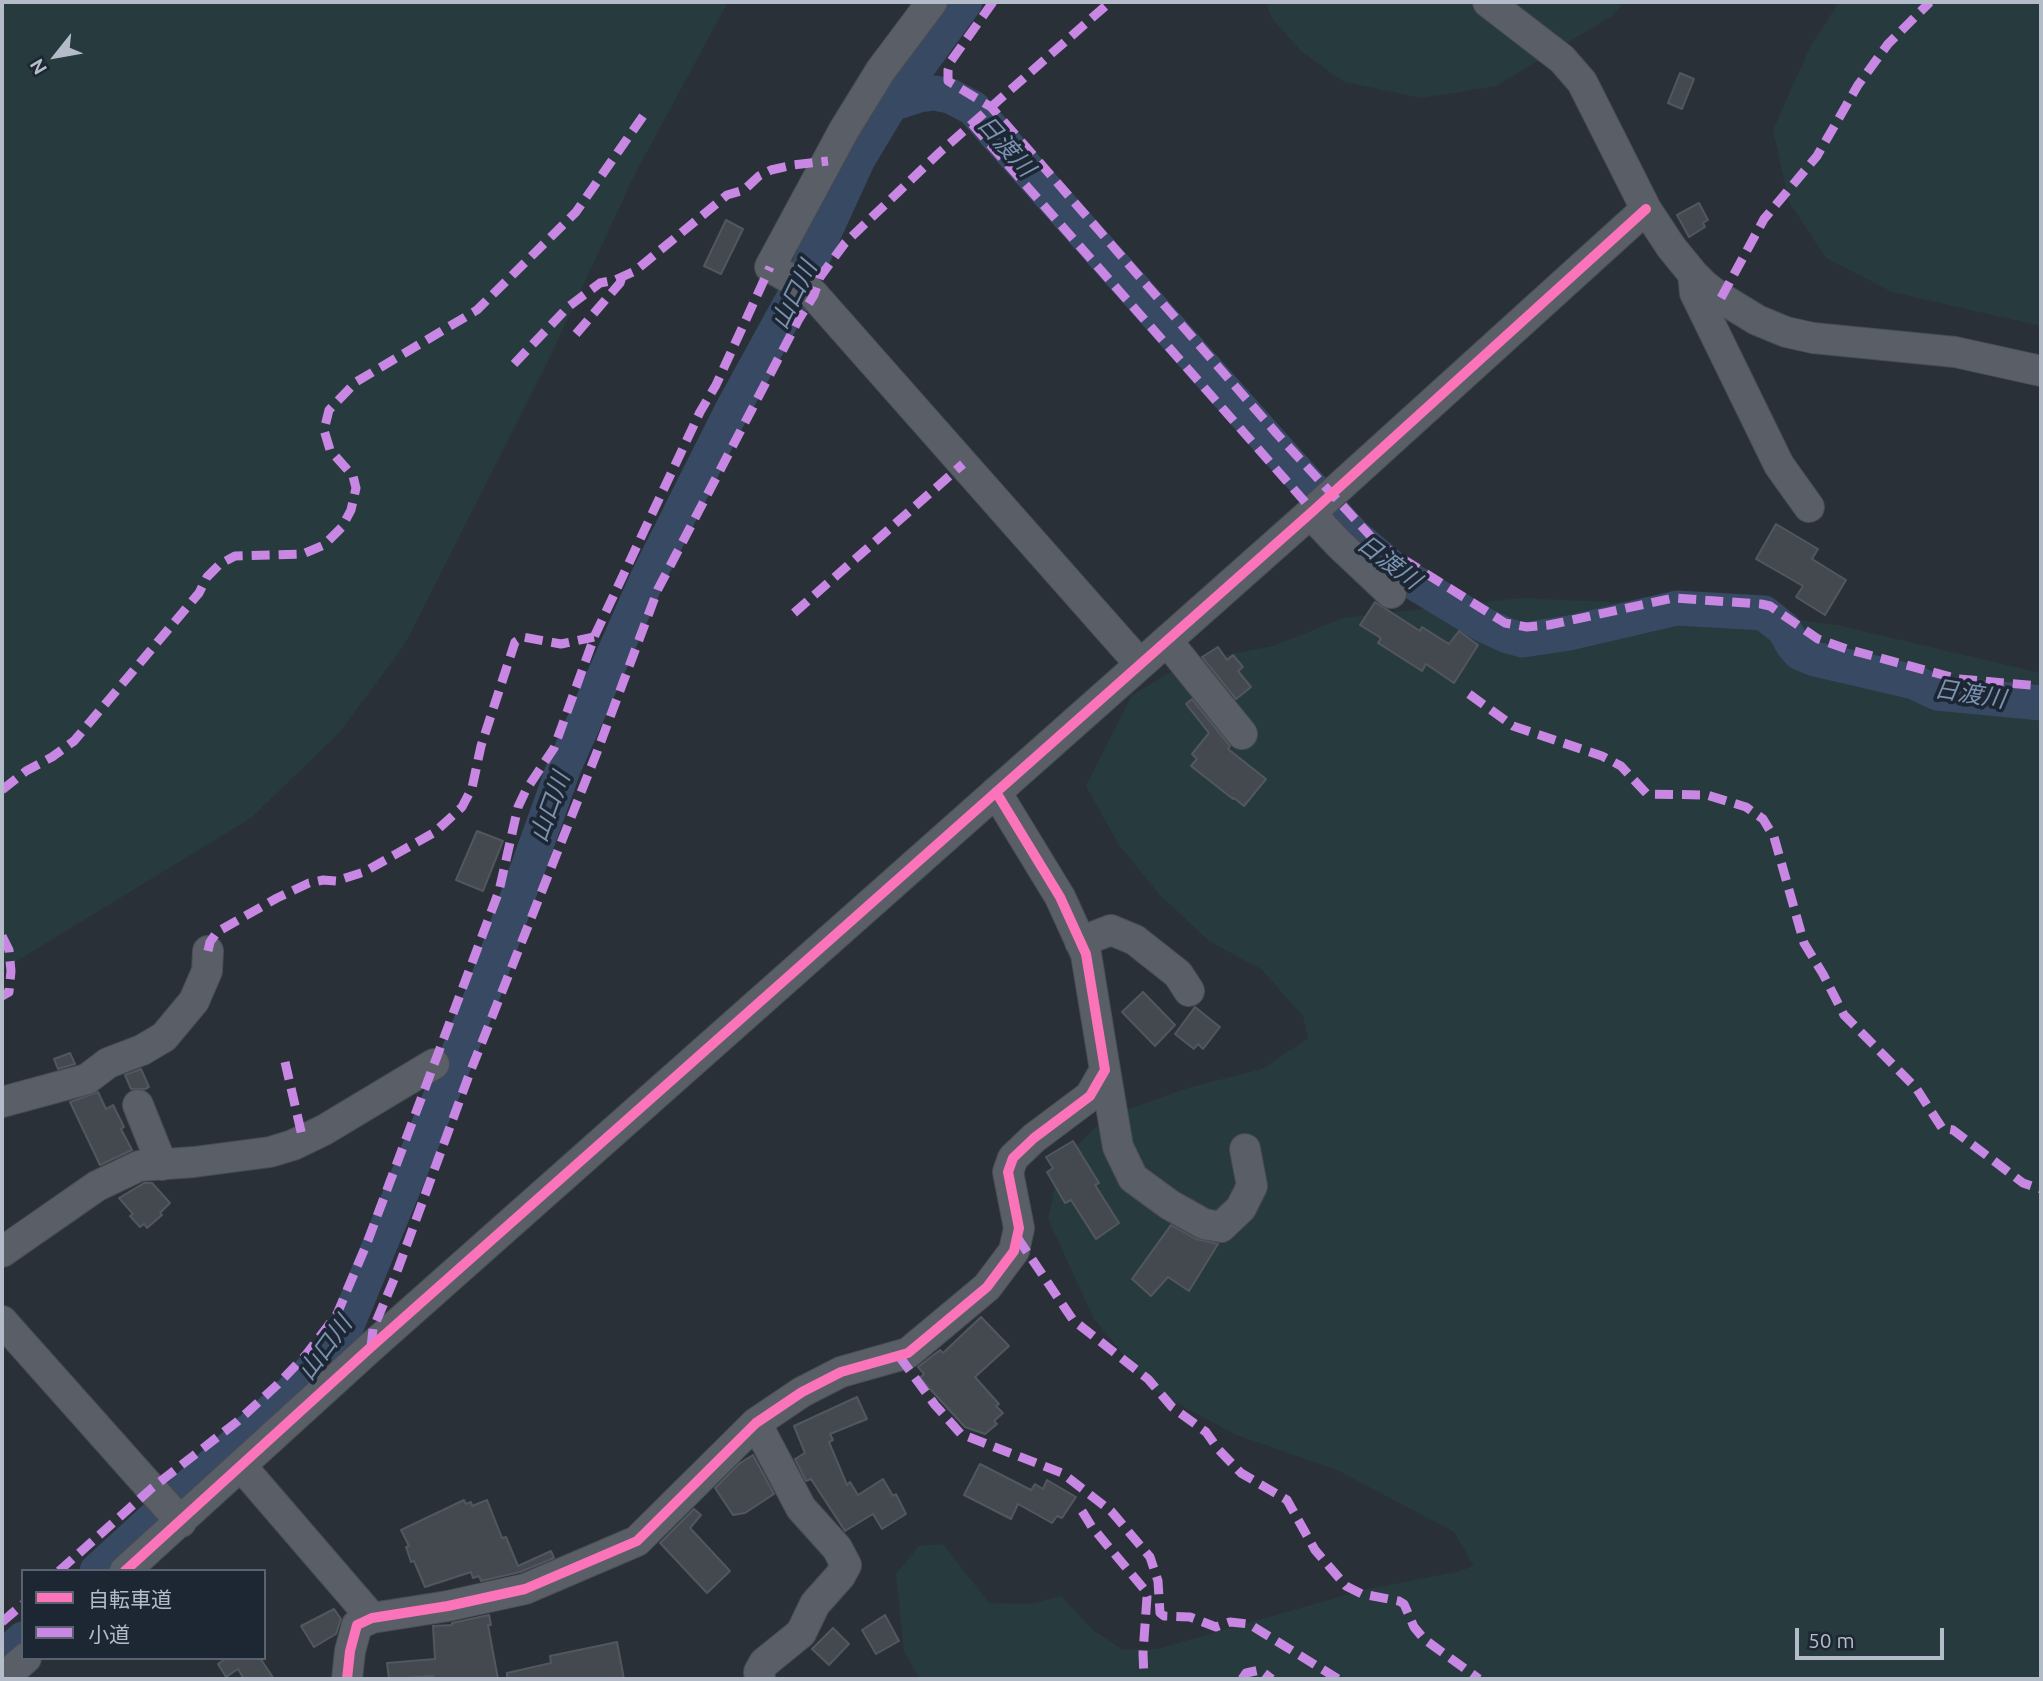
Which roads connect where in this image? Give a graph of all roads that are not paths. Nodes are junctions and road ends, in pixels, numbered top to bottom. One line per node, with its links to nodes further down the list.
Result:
1 (932, 2): 10 (street)
2 (1488, 2): 3 (street)
3 (1646, 209): 4 (street); 6 (street)
4 (1693, 274): 5 (street); 7 (street)
5 (2041, 371)
6 (1320, 504): 8 (street); 9 (street)
7 (1809, 507)
8 (1391, 593)
9 (1167, 641): 10 (street); 11 (street)
10 (1140, 664): 12 (street)
11 (1242, 734)
12 (996, 792): 13 (street); 25 (street)
13 (1080, 942): 15 (street); 17 (street)
14 (208, 951): 18 (street)
15 (1189, 991)
16 (434, 1064): 21 (street)
17 (1105, 1070): 20 (street); 24 (street)
18 (2, 1102)
19 (138, 1105): 21 (street)
20 (1245, 1149)
21 (162, 1164): 22 (street)
22 (2, 1252)
23 (2, 1321): 26 (street)
24 (756, 1423): 28 (street); 30 (street)
25 (242, 1467): 26 (street); 28 (street)
26 (171, 1511): 27 (street)
27 (127, 1569)
28 (372, 1618): 29 (street)
29 (347, 1679)
30 (760, 1679)

